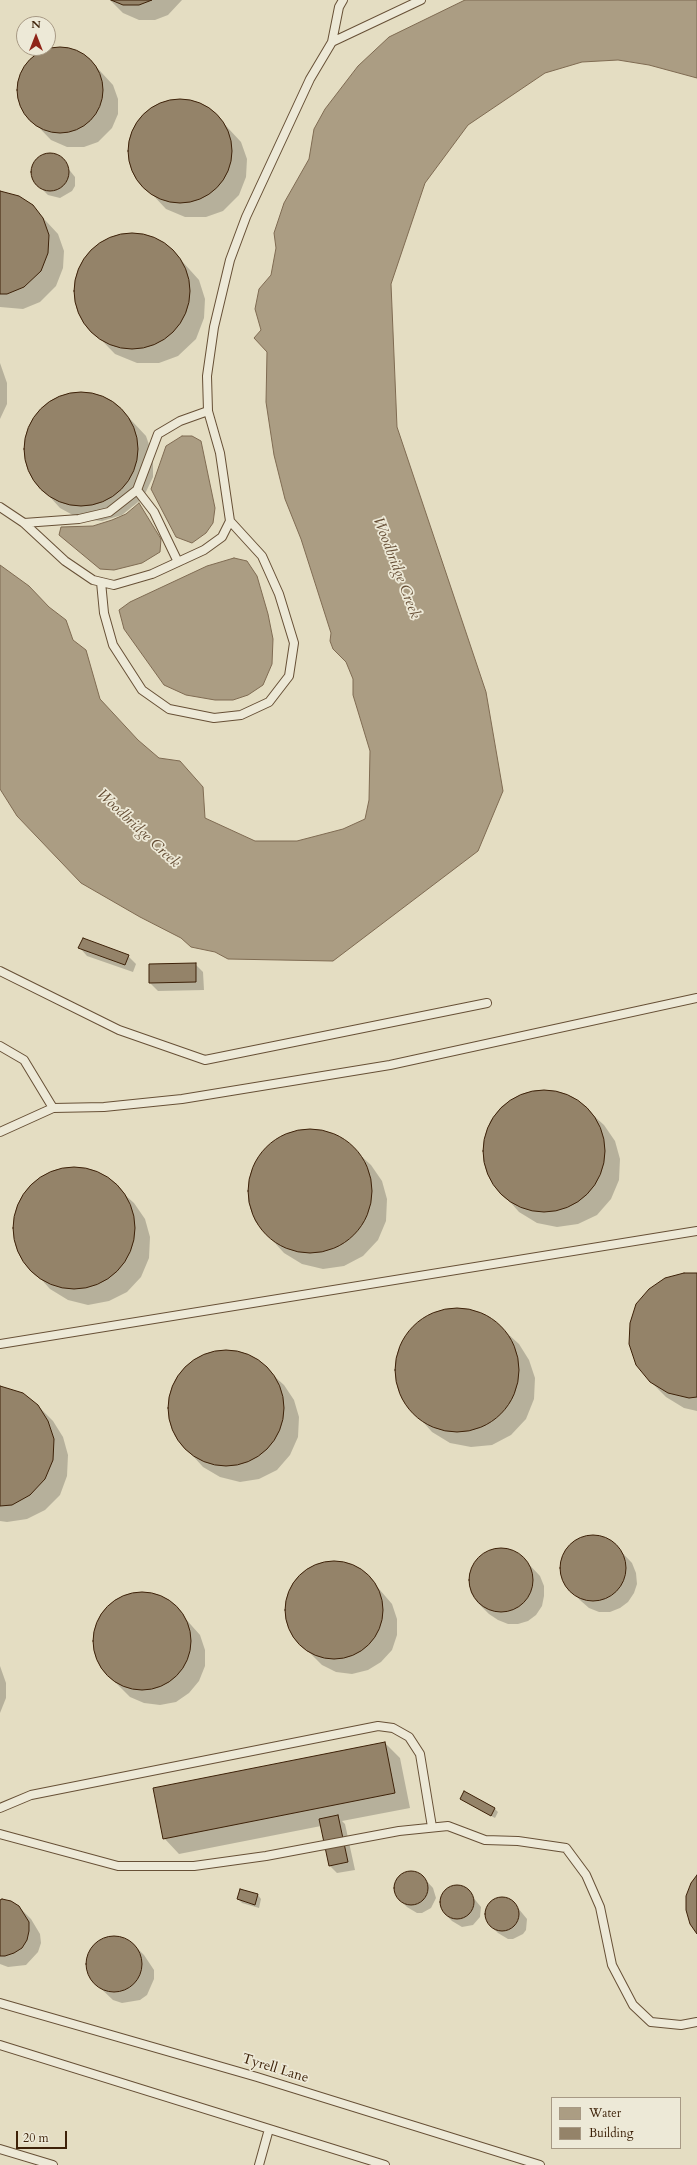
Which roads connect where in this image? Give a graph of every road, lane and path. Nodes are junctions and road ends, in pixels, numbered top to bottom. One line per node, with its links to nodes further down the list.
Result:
1 (343, 0): 3 (lane)
2 (421, 0): 3 (lane)
3 (332, 42): 4 (lane)
4 (208, 412): 5 (lane); 7 (lane)
5 (137, 490): 8 (lane); 9 (lane)
6 (0, 507): 8 (lane)
7 (230, 521): 9 (lane); 10 (lane)
8 (24, 523): 10 (lane)
9 (178, 562): 10 (lane)
10 (101, 582)
11 (0, 971): 13 (lane)
12 (697, 998): 15 (lane)
13 (487, 1003)
14 (0, 1046): 15 (lane)
15 (53, 1108): 16 (lane)
16 (0, 1132)
17 (697, 1231): 18 (lane)
18 (0, 1344)
19 (0, 1808): 20 (lane)
20 (432, 1828): 21 (lane); 23 (lane)
21 (0, 1834)
22 (0, 2003): 30 (lane, Tyrell Lane)
23 (697, 2022)
24 (0, 2045): 25 (lane)
25 (269, 2129): 28 (lane); 29 (lane)
26 (0, 2149): 27 (lane)
27 (53, 2165)
28 (259, 2165)
29 (385, 2165)
30 (540, 2165)

